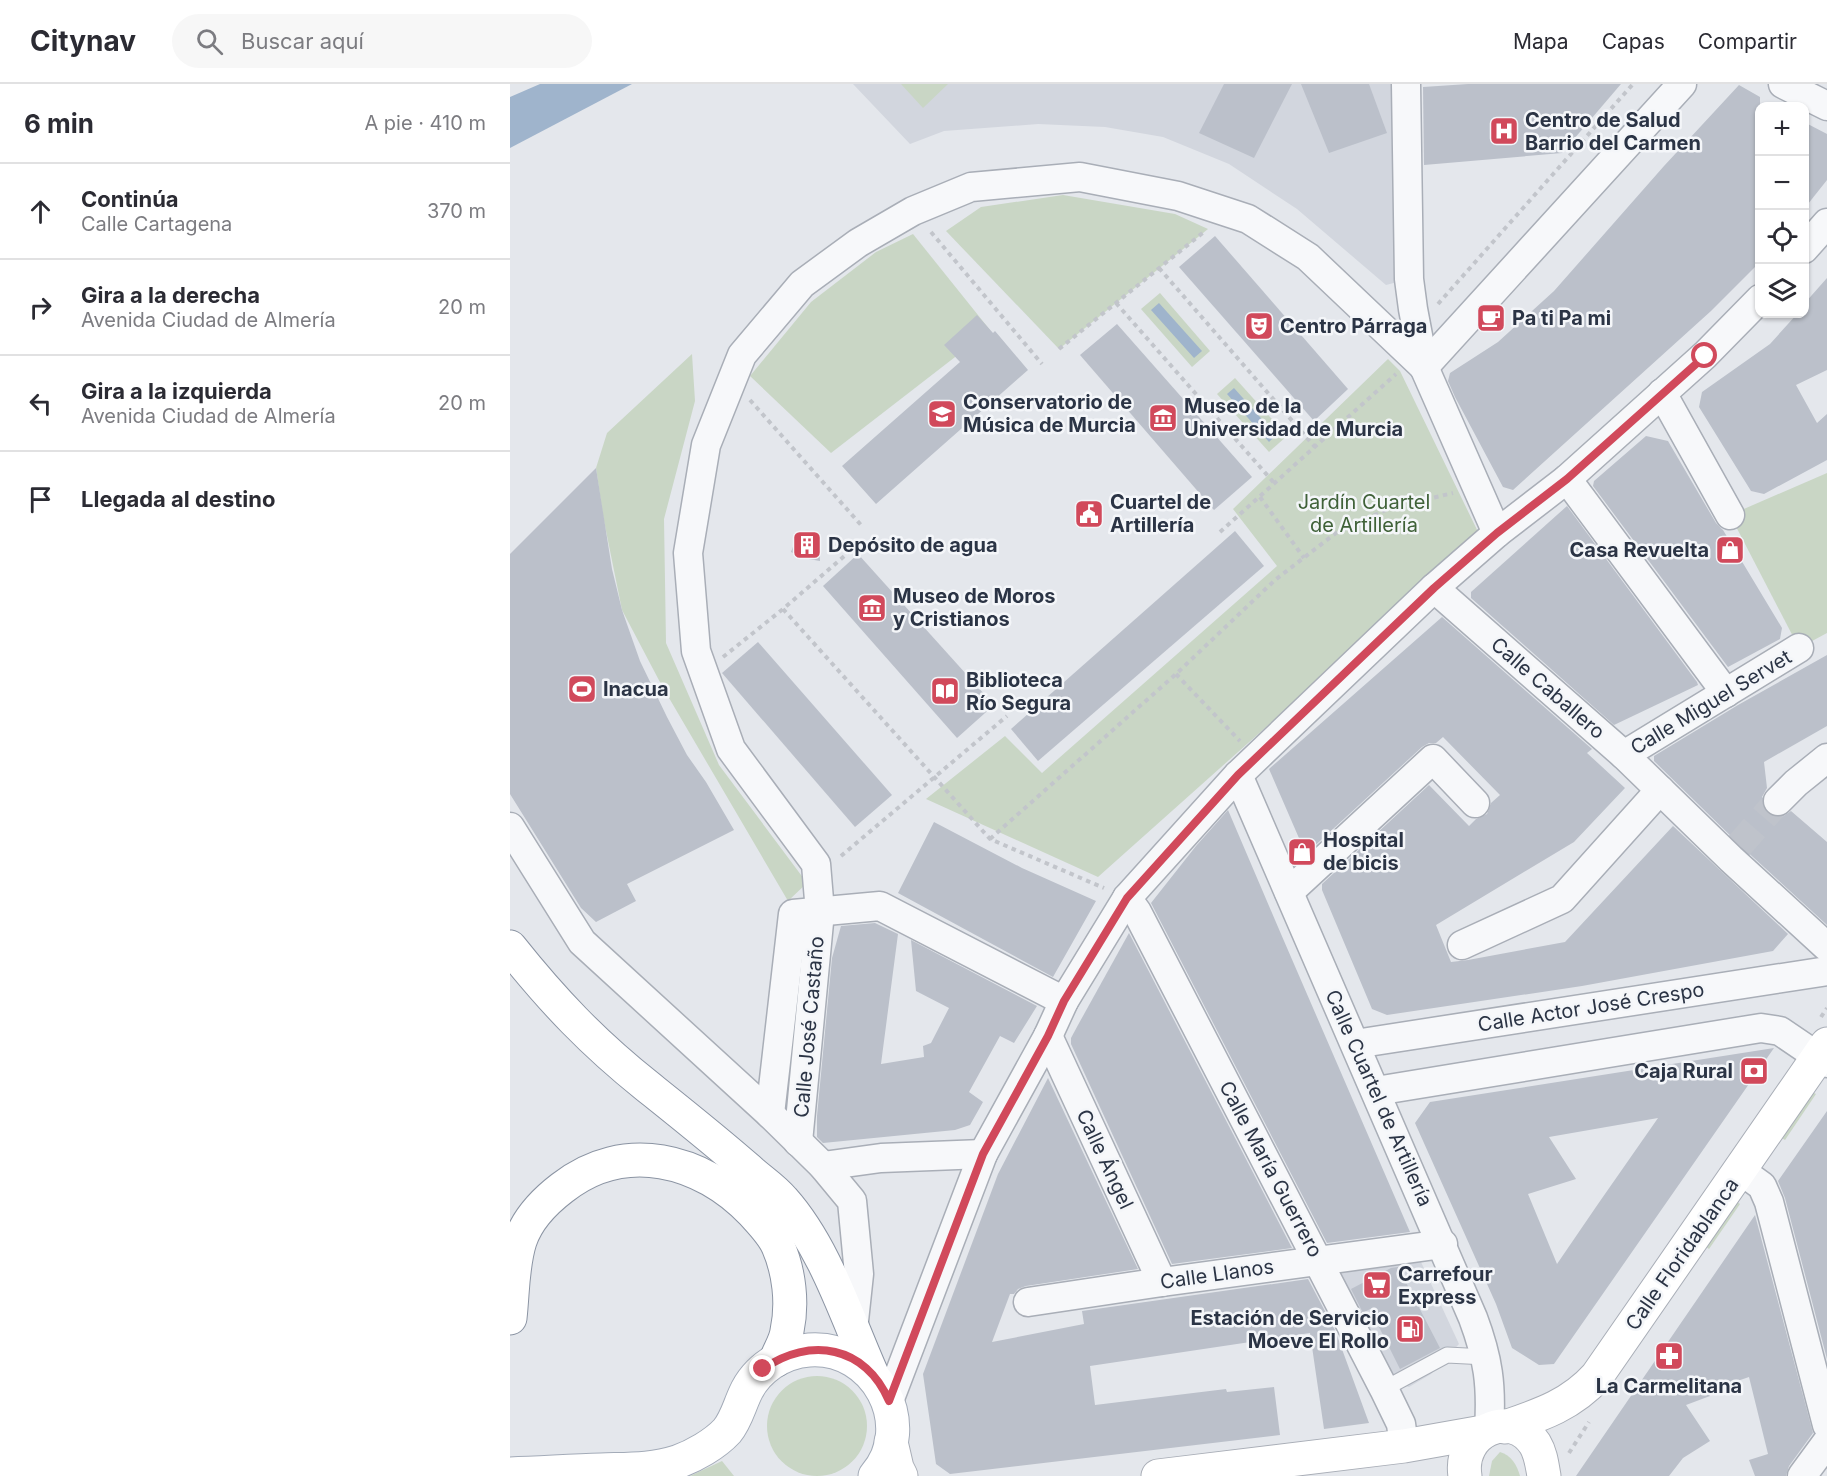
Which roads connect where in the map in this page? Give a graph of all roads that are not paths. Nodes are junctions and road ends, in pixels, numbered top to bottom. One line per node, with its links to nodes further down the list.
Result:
1 (1406, 84): 8 (street)
2 (1682, 84): 8 (street)
3 (1783, 84): 4 (street)
4 (1827, 106)
5 (1827, 223): 6 (street)
6 (1809, 243)
7 (1755, 304): 9 (street)
8 (1424, 367): 12 (street); 25 (street)
9 (1662, 393): 10 (street); 11 (street)
10 (1567, 479): 12 (street); 15 (street)
11 (1730, 515)
12 (1497, 533): 13 (street)
13 (1434, 588): 16 (street, Calle Caballero); 18 (street)
14 (1799, 648): 15 (street, Calle Miguel Servet)
15 (1726, 693): 16 (street, Calle Miguel Servet)
16 (1624, 755): 19 (street, Calle Caballero)
17 (1827, 758): 20 (street)
18 (1238, 775): 23 (street, Calle Cuartel de Artillería); 24 (street)
19 (1660, 790): 26 (street); 28 (street, Calle Caballero)
20 (1778, 801)
21 (1475, 803): 23 (street)
22 (510, 827): 37 (street)
23 (1289, 892): 34 (street, Calle Cuartel de Artillería)
24 (1127, 898): 31 (street); 43 (street, Calle María Guerrero)
25 (806, 913): 31 (street, Calle José Castaño); 37 (street, Calle José Castaño); 38 (street, Calle José Castaño)
26 (1462, 945)
27 (510, 947): 47 (main road)
28 (1827, 947)
29 (1827, 971): 30 (street, Calle Actor José Crespo)
30 (1722, 987): 32 (street); 34 (street, Calle Actor José Crespo)
31 (1064, 1001): 33 (street)
32 (1729, 1032): 35 (street); 36 (street)
33 (1048, 1036): 39 (street); 44 (street, Calle Ángel)
34 (1355, 1044): 36 (street, Calle Cuartel de Artillería)
35 (1824, 1054): 41 (main road, Calle Floridablanca)
36 (1376, 1091): 42 (street, Calle Cuartel de Artillería)
37 (770, 1114): 38 (street)
38 (798, 1142): 40 (street)
39 (983, 1154): 40 (street); 50 (street)
40 (824, 1166): 47 (street)
41 (1740, 1170): 52 (street); 53 (main road, Calle Floridablanca)
42 (1443, 1244): 43 (street, Calle Llanos); 48 (street, Calle Cuartel de Artillería)
43 (1319, 1260): 44 (street, Calle Llanos); 51 (street, Calle María Guerrero)
44 (1162, 1282): 45 (street, Calle Llanos)
45 (1028, 1302)
46 (510, 1318): 49 (main road)
47 (853, 1330): 50 (main road)
48 (1486, 1358): 51 (lane); 53 (street, Calle Cuartel de Artillería)
49 (776, 1360): 50 (main road); 58 (main road)
50 (880, 1388): 54 (main road)
51 (1384, 1389): 56 (street, Calle María Guerrero)
52 (1827, 1425)
53 (1492, 1429): 56 (main road, Calle Floridablanca); 57 (main road); 62 (main road)
54 (891, 1442): 59 (main road); 60 (main road)
55 (1827, 1442): 63 (street)
56 (1404, 1446): 57 (main road); 61 (main road)
57 (1465, 1470)
58 (510, 1474)
59 (875, 1476)
60 (902, 1476)
61 (1158, 1476)
62 (1544, 1476)
63 (1802, 1476)

